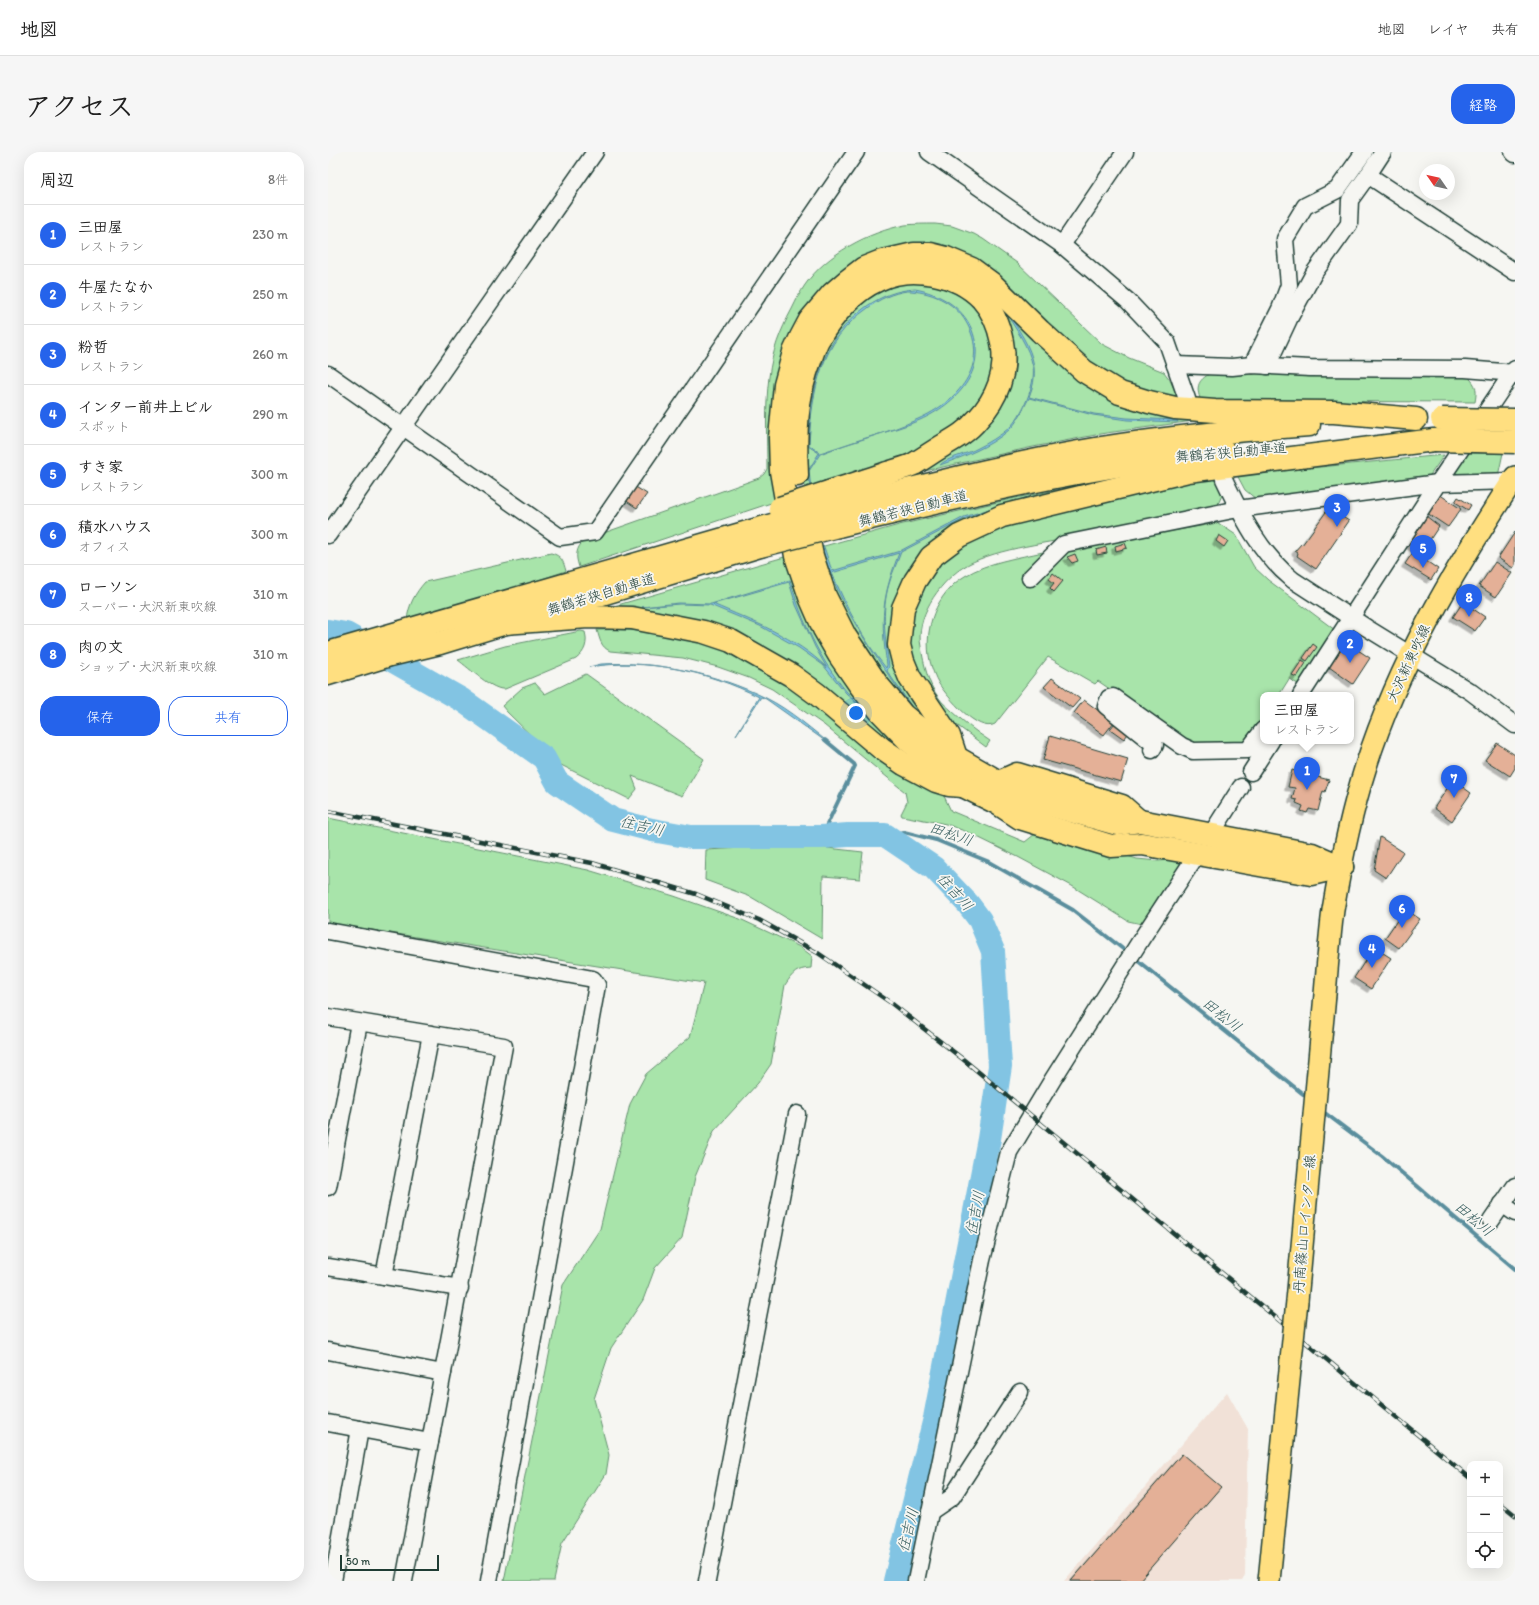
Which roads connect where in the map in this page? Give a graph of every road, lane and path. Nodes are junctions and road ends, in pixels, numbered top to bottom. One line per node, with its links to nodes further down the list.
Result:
1 (595, 152): 17 (street)
2 (856, 152): 17 (street)
3 (929, 152): 8 (street)
4 (1126, 152): 8 (street)
5 (1364, 152): 11 (street)
6 (1383, 152): 7 (street)
7 (1368, 175): 9 (street); 11 (street)
8 (1062, 245): 10 (street)
9 (1515, 272)
10 (1175, 365): 11 (street); 14 (street)
11 (1259, 366): 12 (street)
12 (1514, 371): 22 (street)
13 (328, 374): 17 (street)
14 (1187, 399)
15 (1416, 419): 16 (highway, 舞鶴若狭自動車道, bridge); 23 (highway, 舞鶴若狭自動車道); 40 (highway)
16 (1515, 420)
17 (404, 427): 26 (street)
18 (1434, 440): 19 (highway, 舞鶴若狭自動車道, bridge); 23 (highway, 舞鶴若狭自動車道); 38 (highway)
19 (1515, 442)
20 (1514, 479): 22 (street); 31 (main road, 大沢新東吹線)
21 (1224, 480): 24 (street)
22 (1438, 483): 24 (street); 28 (street)
23 (834, 509): 25 (highway, 舞鶴若狭自動車道, bridge); 25 (highway, bridge); 38 (highway)
24 (1238, 509): 27 (street); 28 (street)
25 (758, 530): 29 (highway, 舞鶴若狭自動車道); 30 (highway, 舞鶴若狭自動車道)
26 (328, 535)
27 (1030, 578)
28 (1351, 617): 31 (street); 33 (street)
29 (504, 623): 32 (highway, 舞鶴若狭自動車道); 40 (highway)
30 (328, 653)
31 (1411, 654): 34 (street); 44 (main road, 大沢新東吹線)
32 (328, 674)
33 (1298, 692)
34 (1515, 725)
35 (1260, 734): 37 (street)
36 (1269, 744): 39 (street)
37 (1152, 750)
38 (956, 757): 44 (highway)
39 (1251, 772)
40 (963, 786): 44 (highway)
41 (1241, 787): 42 (street)
42 (1215, 828)
43 (1192, 862): 63 (street)
44 (1342, 867): 69 (main road, 丹南篠山口インター線, bridge)
45 (328, 931): 66 (street)
46 (328, 1017): 47 (street)
47 (359, 1022): 48 (street); 51 (street)
48 (431, 1034): 55 (street); 56 (street)
49 (797, 1114): 67 (street)
50 (1515, 1186): 52 (street)
51 (328, 1187)
52 (1508, 1209): 53 (street)
53 (1491, 1221)
54 (328, 1267): 55 (street)
55 (384, 1276): 56 (street)
56 (460, 1288): 58 (street)
57 (328, 1351): 58 (street)
58 (443, 1373): 62 (street)
59 (1020, 1392): 63 (street)
60 (328, 1423): 61 (street)
61 (360, 1429): 62 (street); 64 (street)
62 (430, 1442): 65 (street)
63 (930, 1512): 68 (street)
64 (333, 1581)
65 (404, 1581)
66 (489, 1581)
67 (707, 1581)
68 (916, 1581)
69 (1269, 1581)

